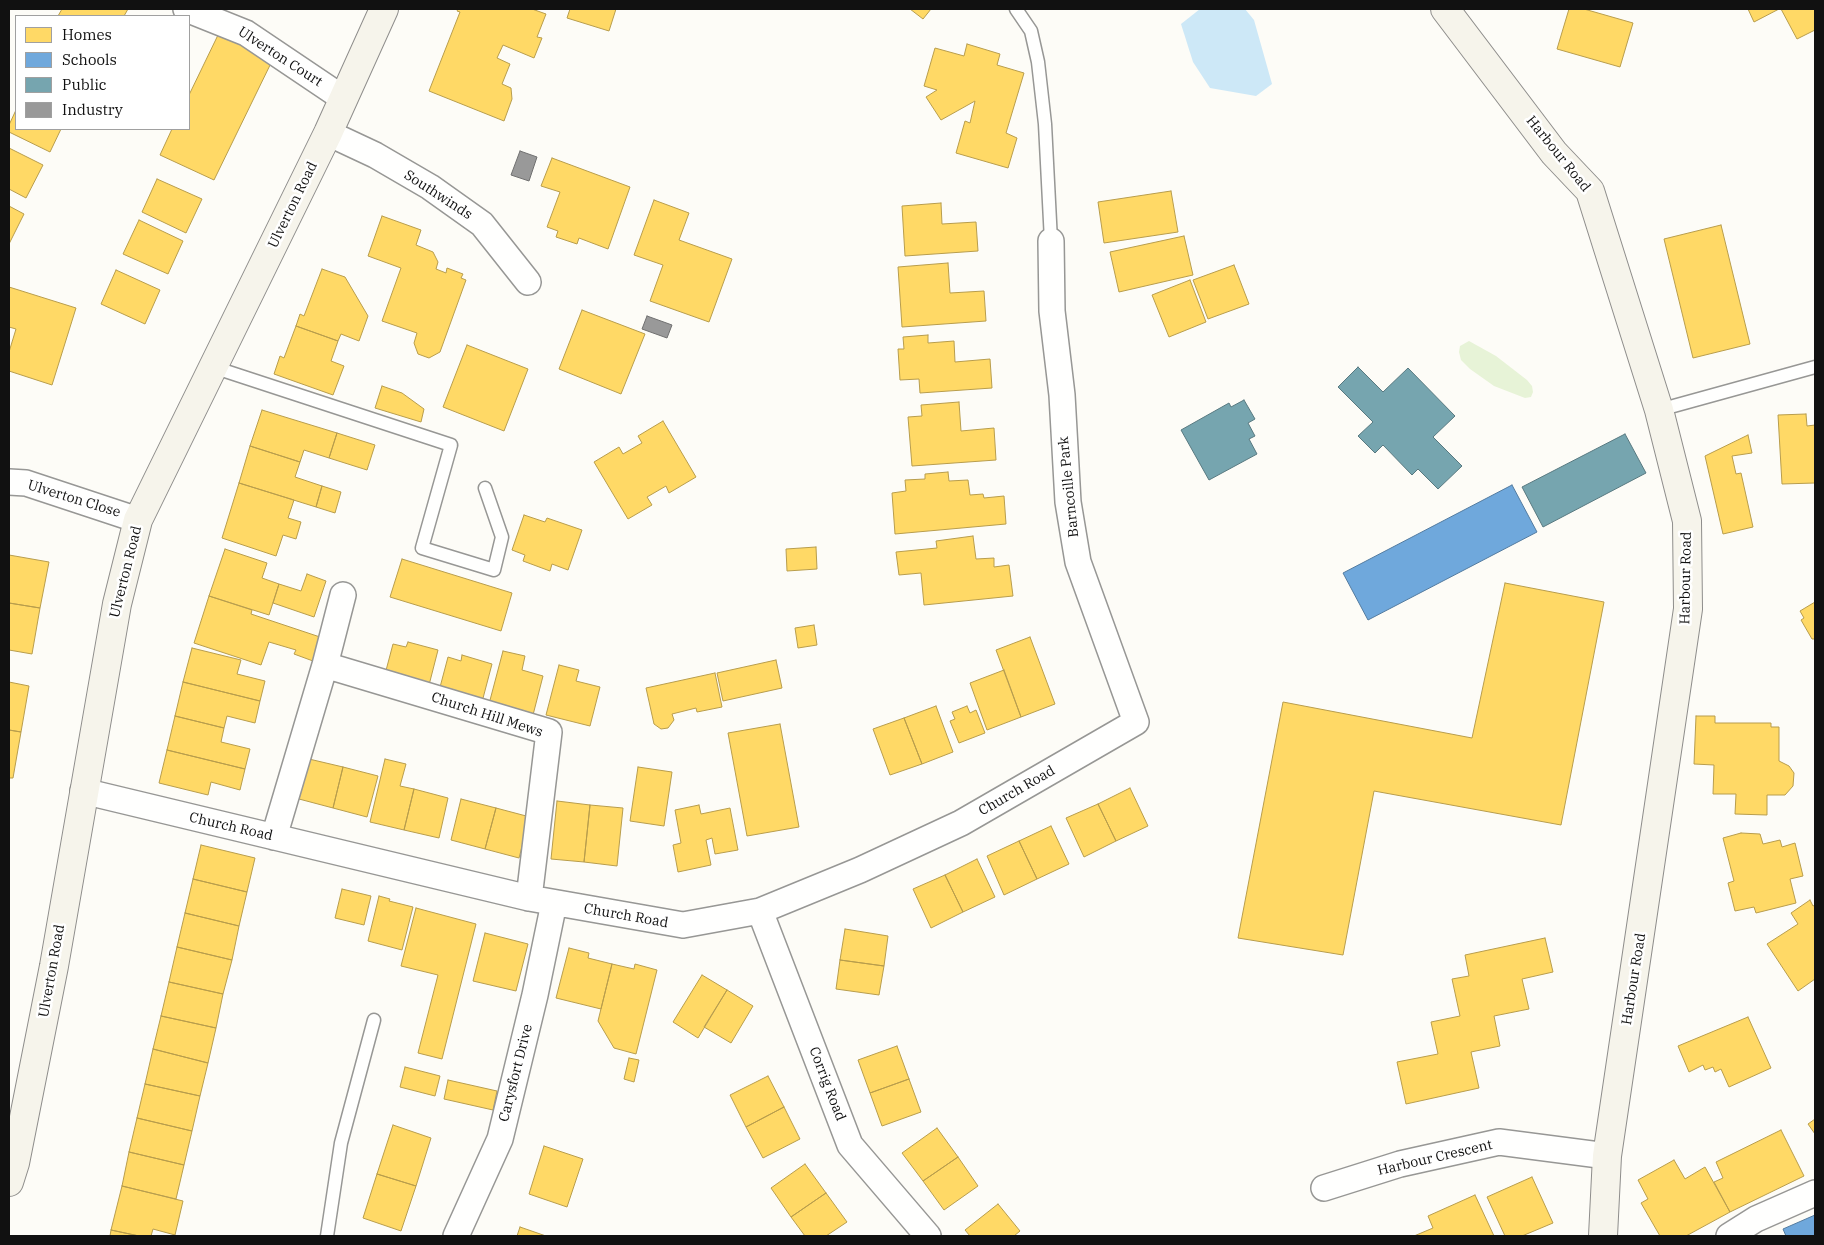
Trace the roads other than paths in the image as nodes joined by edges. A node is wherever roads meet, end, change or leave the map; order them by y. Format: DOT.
graph roads {
  1 [pos="181,9"];
  2 [pos="186,9"];
  3 [pos="384,9"];
  4 [pos="1016,9"];
  5 [pos="1446,9"];
  6 [pos="167,15"];
  7 [pos="344,99"];
  8 [pos="328,133"];
  9 [pos="1051,241"];
  10 [pos="528,282"];
  11 [pos="213,367"];
  12 [pos="1815,367"];
  13 [pos="1659,410"];
  14 [pos="9,482"];
  15 [pos="485,488"];
  16 [pos="138,520"];
  17 [pos="343,595"];
  18 [pos="325,665"];
  19 [pos="1136,722"];
  20 [pos="83,791"];
  21 [pos="274,837"];
  22 [pos="529,898"];
  23 [pos="554,903"];
  24 [pos="760,911"];
  25 [pos="374,1020"];
  26 [pos="1608,1156"];
  27 [pos="9,1182"];
  28 [pos="1324,1188"];
  29 [pos="1815,1193"];
  30 [pos="327,1236"];
  31 [pos="456,1236"];
  32 [pos="928,1236"];
  33 [pos="1603,1236"];
  34 [pos="1729,1236"];
  1 -- 6 [label="street"];
  2 -- 7 [label="street, Ulverton Court"];
  3 -- 7 [label="street, Ulverton Road"];
  4 -- 9 [label="lane"];
  5 -- 13 [label="street, Harbour Road"];
  7 -- 8 [label="street, Ulverton Road"];
  8 -- 10 [label="street, Southwinds"];
  8 -- 11 [label="street, Ulverton Road"];
  9 -- 19 [label="street, Barncoille Park"];
  11 -- 15 [label="lane"];
  11 -- 16 [label="street, Ulverton Road"];
  12 -- 13 [label="lane"];
  13 -- 26 [label="street, Harbour Road"];
  14 -- 16 [label="street, Ulverton Close"];
  16 -- 20 [label="street, Ulverton Road"];
  17 -- 18 [label="street"];
  18 -- 21 [label="street"];
  18 -- 22 [label="street, Church Hill Mews"];
  19 -- 24 [label="street, Church Road"];
  20 -- 21 [label="street, Church Road"];
  20 -- 27 [label="street, Ulverton Road"];
  21 -- 22 [label="street, Church Road"];
  22 -- 23 [label="street, Church Road"];
  23 -- 24 [label="street, Church Road"];
  23 -- 31 [label="street, Carysfort Drive"];
  24 -- 32 [label="street, Corrig Road"];
  25 -- 30 [label="lane"];
  26 -- 28 [label="street, Harbour Crescent"];
  26 -- 33 [label="street, Harbour Road"];
  29 -- 34 [label="street"];
}
